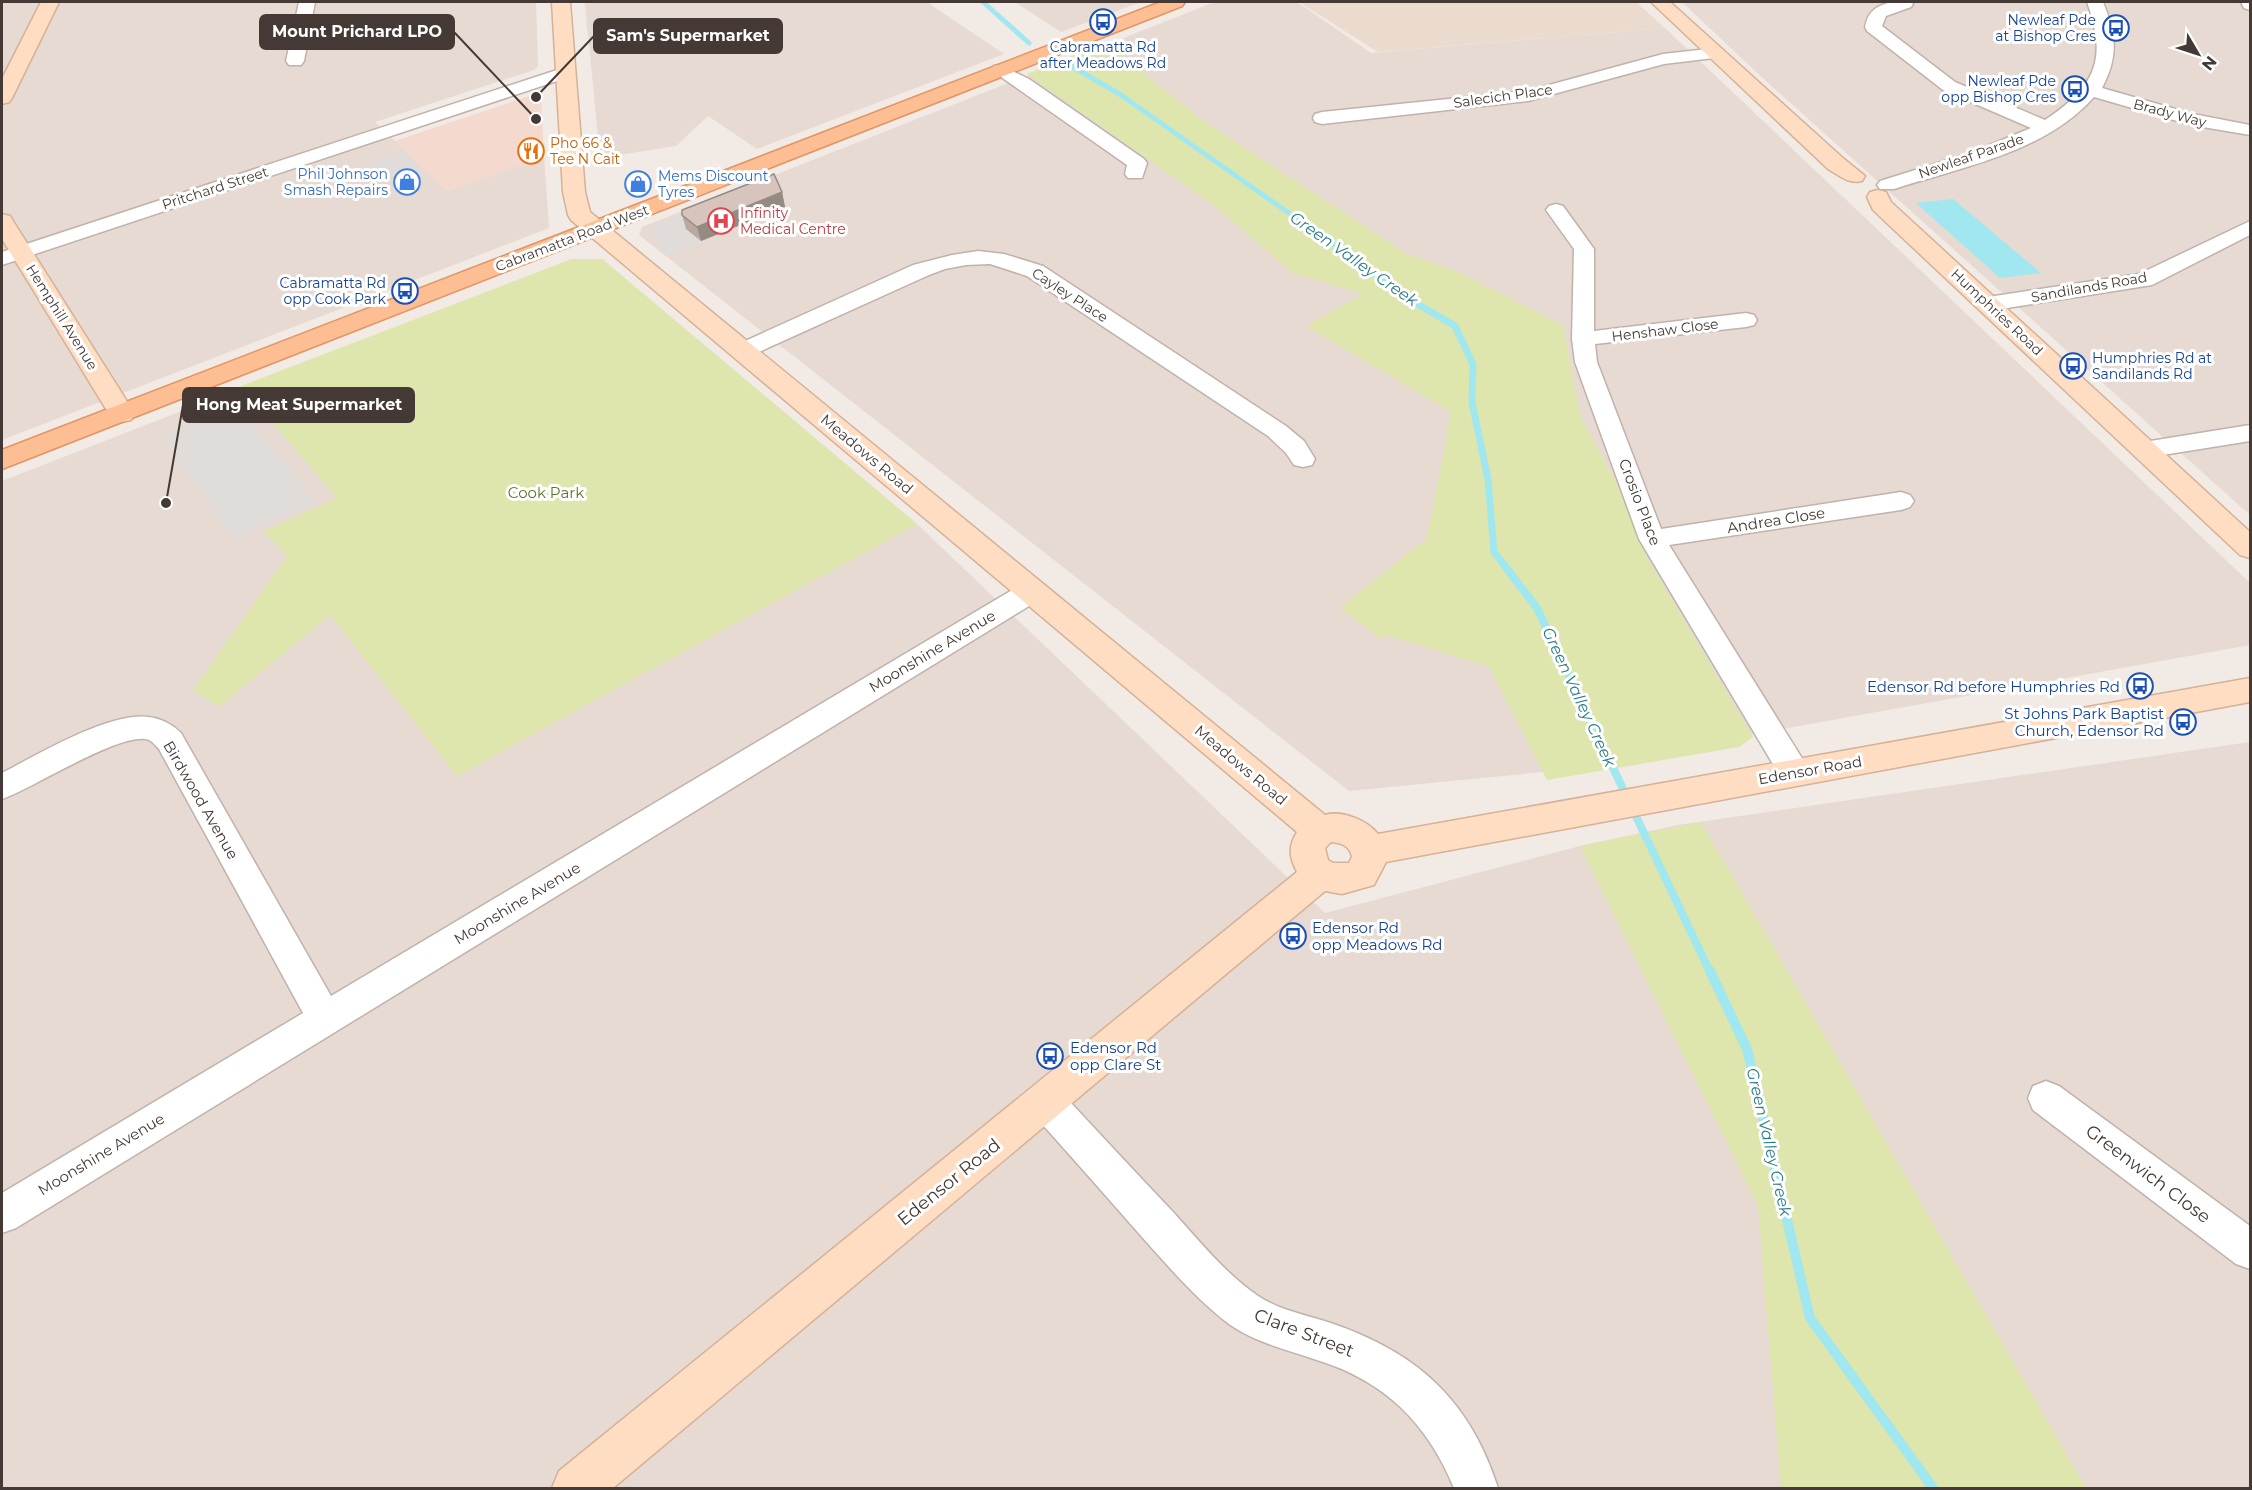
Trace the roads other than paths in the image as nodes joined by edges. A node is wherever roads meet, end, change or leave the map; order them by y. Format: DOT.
graph roads {
  1 [pos="50,2"];
  2 [pos="307,2"];
  3 [pos="561,2"];
  4 [pos="1176,2"];
  5 [pos="1660,2"];
  6 [pos="2095,2"];
  7 [pos="1905,4"];
  8 [pos="1716,53"];
  9 [pos="295,61"];
  10 [pos="1000,70"];
  11 [pos="566,72"];
  12 [pos="2091,91"];
  13 [pos="2,98"];
  14 [pos="1322,118"];
  15 [pos="2045,127"];
  16 [pos="2250,130"];
  17 [pos="1135,174"];
  18 [pos="1883,191"];
  19 [pos="1556,210"];
  20 [pos="2,221"];
  21 [pos="2250,227"];
  22 [pos="594,229"];
  23 [pos="11,255"];
  24 [pos="1988,304"];
  25 [pos="1746,320"];
  26 [pos="1583,339"];
  27 [pos="742,351"];
  28 [pos="122,414"];
  29 [pos="2250,433"];
  30 [pos="2144,450"];
  31 [pos="1303,459"];
  32 [pos="2,460"];
  33 [pos="1900,501"];
  34 [pos="1652,539"];
  35 [pos="2250,548"];
  36 [pos="1032,591"];
  37 [pos="2250,690"];
  38 [pos="1794,772"];
  39 [pos="2,787"];
  40 [pos="1320,831"];
  41 [pos="1369,850"];
  42 [pos="1320,874"];
  43 [pos="325,1019"];
  44 [pos="2046,1098"];
  45 [pos="1046,1102"];
  46 [pos="2,1214"];
  47 [pos="2250,1250"];
  48 [pos="576,1488"];
  49 [pos="1476,1488"];
  1 -- 13 [label="main road"];
  2 -- 9 [label="street"];
  3 -- 11 [label="main road, Meadows Road"];
  4 -- 10 [label="main road, Cabramatta Road West"];
  5 -- 8 [label="main road"];
  6 -- 12 [label="street, Newleaf Parade"];
  7 -- 15 [label="street"];
  8 -- 14 [label="street, Salecich Place"];
  8 -- 18 [label="main road"];
  10 -- 17 [label="street"];
  10 -- 22 [label="main road, Cabramatta Road West"];
  11 -- 22 [label="main road, Meadows Road"];
  11 -- 23 [label="street, Pritchard Street"];
  12 -- 15 [label="street, Newleaf Parade"];
  12 -- 16 [label="street, Brady Way"];
  15 -- 18 [label="street, Newleaf Parade"];
  18 -- 24 [label="main road, Humphries Road"];
  19 -- 26 [label="street, Crosio Place"];
  20 -- 23 [label="main road, Hemphill Avenue"];
  21 -- 24 [label="street, Sandilands Road"];
  22 -- 27 [label="main road, Meadows Road"];
  22 -- 28 [label="main road, Cabramatta Road West"];
  23 -- 28 [label="main road, Hemphill Avenue"];
  24 -- 30 [label="main road, Humphries Road"];
  25 -- 26 [label="street, Henshaw Close"];
  26 -- 34 [label="street, Crosio Place"];
  27 -- 31 [label="street, Cayley Place"];
  27 -- 36 [label="main road, Meadows Road"];
  28 -- 32 [label="main road, Cabramatta Road West"];
  29 -- 30 [label="street"];
  30 -- 35 [label="main road, Humphries Road"];
  33 -- 34 [label="street, Andrea Close"];
  34 -- 38 [label="street, Crosio Place"];
  36 -- 40 [label="main road, Meadows Road"];
  36 -- 43 [label="street, Moonshine Avenue"];
  37 -- 38 [label="main road, Edensor Road"];
  38 -- 41 [label="main road, Edensor Road"];
  39 -- 43 [label="street, Birdwood Avenue"];
  40 -- 41 [label="main road"];
  40 -- 42 [label="main road"];
  41 -- 42 [label="main road"];
  42 -- 45 [label="main road, Edensor Road"];
  43 -- 46 [label="street, Moonshine Avenue"];
  44 -- 47 [label="street, Greenwich Close"];
  45 -- 48 [label="main road, Edensor Road"];
  45 -- 49 [label="street, Clare Street"];
}
